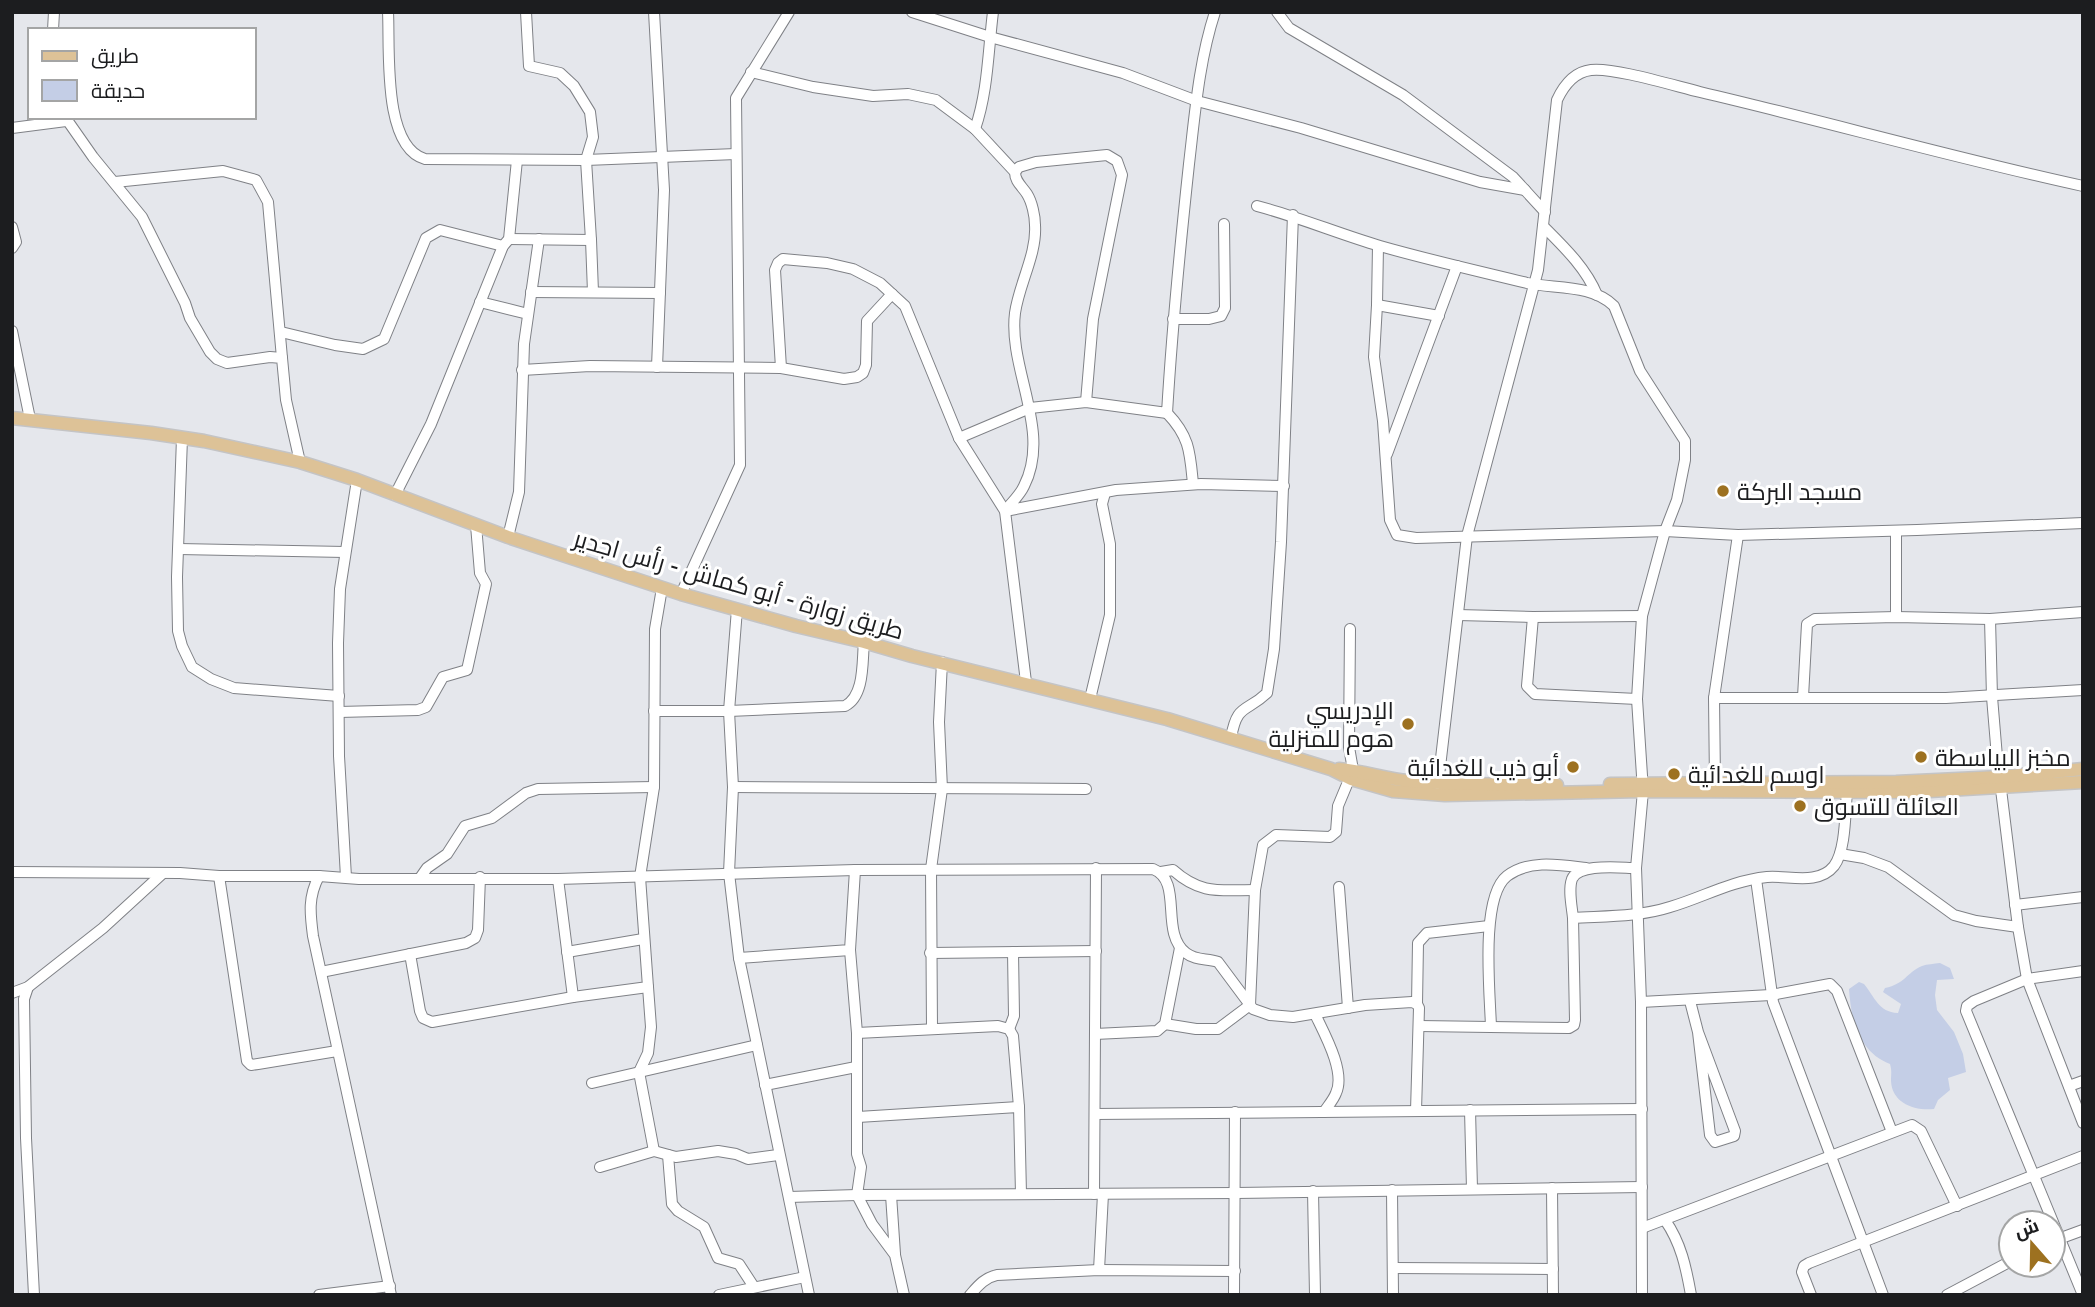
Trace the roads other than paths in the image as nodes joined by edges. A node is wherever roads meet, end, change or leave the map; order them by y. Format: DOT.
graph roads {
  1 [pos="388,12"];
  2 [pos="526,12"];
  3 [pos="654,12"];
  4 [pos="789,12"];
  5 [pos="912,12"];
  6 [pos="993,12"];
  7 [pos="1215,12"];
  8 [pos="1277,12"];
  9 [pos="990,37"];
  10 [pos="751,72"];
  11 [pos="1197,101"];
  12 [pos="65,119"];
  13 [pos="12,128"];
  14 [pos="975,129"];
  15 [pos="736,154"];
  16 [pos="663,157"];
  17 [pos="517,160"];
  18 [pos="586,160"];
  19 [pos="1015,172"];
  20 [pos="115,182"];
  21 [pos="2083,186"];
  22 [pos="1525,190"];
  23 [pos="1257,206"];
  24 [pos="1545,212"];
  25 [pos="1293,215"];
  26 [pos="1224,224"];
  27 [pos="1543,226"];
  28 [pos="12,227"];
  29 [pos="539,239"];
  30 [pos="591,240"];
  31 [pos="506,243"];
  32 [pos="1378,246"];
  33 [pos="12,248"];
  34 [pos="1457,266"];
  35 [pos="1534,284"];
  36 [pos="531,292"];
  37 [pos="593,292"];
  38 [pos="660,293"];
  39 [pos="892,294"];
  40 [pos="1597,295"];
  41 [pos="480,302"];
  42 [pos="1377,305"];
  43 [pos="528,314"];
  44 [pos="1439,316"];
  45 [pos="1173,319"];
  46 [pos="12,331"];
  47 [pos="281,332"];
  48 [pos="282,358"];
  49 [pos="657,367"];
  50 [pos="739,368"];
  51 [pos="781,368"];
  52 [pos="522,370"];
  53 [pos="1086,402"];
  54 [pos="1030,408"];
  55 [pos="1167,414"];
  56 [pos="12,418"];
  57 [pos="30,419"];
  58 [pos="182,438"];
  59 [pos="960,438"];
  60 [pos="1385,457"];
  61 [pos="300,462"];
  62 [pos="357,480"];
  63 [pos="1194,484"];
  64 [pos="1284,486"];
  65 [pos="1105,494"];
  66 [pos="396,495"];
  67 [pos="1005,511"];
  68 [pos="2083,523"];
  69 [pos="476,525"];
  70 [pos="1665,531"];
  71 [pos="1896,531"];
  72 [pos="1738,534"];
  73 [pos="1466,536"];
  74 [pos="508,537"];
  75 [pos="178,549"];
  76 [pos="345,552"];
  77 [pos="662,589"];
  78 [pos="681,594"];
  79 [pos="737,609"];
  80 [pos="2083,612"];
  81 [pos="1458,615"];
  82 [pos="1642,615"];
  83 [pos="1533,617"];
  84 [pos="1896,617"];
  85 [pos="1990,619"];
  86 [pos="1350,629"];
  87 [pos="864,642"];
  88 [pos="942,662"];
  89 [pos="1026,682"];
  90 [pos="2083,690"];
  91 [pos="339,696"];
  92 [pos="1803,697"];
  93 [pos="1992,697"];
  94 [pos="1714,698"];
  95 [pos="1090,699"];
  96 [pos="1637,699"];
  97 [pos="654,711"];
  98 [pos="729,711"];
  99 [pos="339,712"];
  100 [pos="1231,738"];
  101 [pos="2083,769"];
  102 [pos="1352,775"];
  103 [pos="2001,781"];
  104 [pos="1715,782"];
  105 [pos="2083,782"];
  106 [pos="1438,783"];
  107 [pos="1394,785"];
  108 [pos="654,787"];
  109 [pos="733,787"];
  110 [pos="1643,787"];
  111 [pos="942,789"];
  112 [pos="1086,789"];
  113 [pos="1847,792"];
  114 [pos="1840,853"];
  115 [pos="1096,868"];
  116 [pos="1586,868"];
  117 [pos="1636,868"];
  118 [pos="931,869"];
  119 [pos="855,870"];
  120 [pos="12,872"];
  121 [pos="1161,872"];
  122 [pos="163,873"];
  123 [pos="729,873"];
  124 [pos="219,876"];
  125 [pos="319,876"];
  126 [pos="346,877"];
  127 [pos="480,877"];
  128 [pos="640,877"];
  129 [pos="420,878"];
  130 [pos="558,878"];
  131 [pos="1756,879"];
  132 [pos="1339,887"];
  133 [pos="1255,890"];
  134 [pos="2083,897"];
  135 [pos="2015,905"];
  136 [pos="1637,915"];
  137 [pos="1573,918"];
  138 [pos="1489,926"];
  139 [pos="2018,927"];
  140 [pos="643,939"];
  141 [pos="1180,948"];
  142 [pos="850,950"];
  143 [pos="1096,951"];
  144 [pos="567,952"];
  145 [pos="1013,952"];
  146 [pos="930,953"];
  147 [pos="410,954"];
  148 [pos="739,958"];
  149 [pos="2083,971"];
  150 [pos="321,972"];
  151 [pos="2027,979"];
  152 [pos="28,986"];
  153 [pos="648,987"];
  154 [pos="12,993"];
  155 [pos="1771,995"];
  156 [pos="573,997"];
  157 [pos="1690,1001"];
  158 [pos="1641,1002"];
  159 [pos="1417,1004"];
  160 [pos="1250,1005"];
  161 [pos="1348,1008"];
  162 [pos="1315,1014"];
  163 [pos="1165,1024"];
  164 [pos="1419,1027"];
  165 [pos="1491,1027"];
  166 [pos="932,1029"];
  167 [pos="1009,1029"];
  168 [pos="1698,1032"];
  169 [pos="857,1033"];
  170 [pos="1095,1034"];
  171 [pos="757,1045"];
  172 [pos="337,1051"];
  173 [pos="856,1067"];
  174 [pos="639,1072"];
  175 [pos="2083,1081"];
  176 [pos="592,1083"];
  177 [pos="765,1085"];
  178 [pos="2068,1086"];
  179 [pos="1019,1107"];
  180 [pos="1642,1108"];
  181 [pos="1470,1110"];
  182 [pos="1416,1111"];
  183 [pos="1235,1112"];
  184 [pos="1324,1112"];
  185 [pos="1095,1114"];
  186 [pos="858,1117"];
  187 [pos="2083,1123"];
  188 [pos="1892,1132"];
  189 [pos="654,1151"];
  190 [pos="668,1155"];
  191 [pos="778,1155"];
  192 [pos="1829,1155"];
  193 [pos="2083,1156"];
  194 [pos="600,1167"];
  195 [pos="2034,1176"];
  196 [pos="1642,1186"];
  197 [pos="1552,1188"];
  198 [pos="1472,1189"];
  199 [pos="1392,1190"];
  200 [pos="1313,1191"];
  201 [pos="1236,1193"];
  202 [pos="1021,1194"];
  203 [pos="1098,1194"];
  204 [pos="857,1195"];
  205 [pos="891,1195"];
  206 [pos="789,1198"];
  207 [pos="1957,1206"];
  208 [pos="2045,1209"];
  209 [pos="1665,1220"];
  210 [pos="1642,1228"];
  211 [pos="1862,1241"];
  212 [pos="895,1255"];
  213 [pos="2067,1262"];
  214 [pos="1392,1268"];
  215 [pos="1997,1268"];
  216 [pos="1553,1269"];
  217 [pos="1100,1270"];
  218 [pos="1235,1271"];
  219 [pos="806,1277"];
  220 [pos="754,1287"];
  221 [pos="390,1290"];
  222 [pos="34,1295"];
  223 [pos="319,1295"];
  224 [pos="719,1295"];
  225 [pos="809,1295"];
  226 [pos="904,1295"];
  227 [pos="970,1295"];
  228 [pos="1234,1295"];
  229 [pos="1315,1295"];
  230 [pos="1393,1295"];
  231 [pos="1553,1295"];
  232 [pos="1642,1295"];
  233 [pos="1691,1295"];
  234 [pos="1811,1295"];
  235 [pos="1883,1295"];
  236 [pos="1947,1295"];
  237 [pos="2083,1295"];
  1 -- 17 [label="street"];
  2 -- 18 [label="street"];
  3 -- 16 [label="street"];
  4 -- 10 [label="street"];
  5 -- 9 [label="street"];
  6 -- 9 [label="street"];
  7 -- 11 [label="street"];
  8 -- 22 [label="street"];
  9 -- 11 [label="street"];
  9 -- 14 [label="street"];
  10 -- 14 [label="street"];
  10 -- 15 [label="street"];
  11 -- 22 [label="street"];
  11 -- 45 [label="street"];
  12 -- 13 [label="street"];
  12 -- 20 [label="street"];
  14 -- 19 [label="street"];
  15 -- 16 [label="street"];
  15 -- 50 [label="street"];
  16 -- 18 [label="street"];
  16 -- 38 [label="street"];
  17 -- 18 [label="street"];
  17 -- 31 [label="street"];
  18 -- 30 [label="street"];
  19 -- 53 [label="street"];
  19 -- 54 [label="street"];
  20 -- 47 [label="street"];
  20 -- 48 [label="street"];
  21 -- 24 [label="street"];
  22 -- 24 [label="street"];
  23 -- 25 [label="street"];
  24 -- 27 [label="street"];
  25 -- 32 [label="street"];
  25 -- 64 [label="street"];
  26 -- 45 [label="street"];
  27 -- 35 [label="street"];
  27 -- 40 [label="street"];
  28 -- 33 [label="street"];
  29 -- 30 [label="street"];
  29 -- 31 [label="street"];
  29 -- 36 [label="street"];
  30 -- 37 [label="street"];
  31 -- 41 [label="street"];
  31 -- 47 [label="street"];
  32 -- 34 [label="street"];
  32 -- 42 [label="street"];
  34 -- 35 [label="street"];
  34 -- 44 [label="street"];
  35 -- 40 [label="street"];
  35 -- 73 [label="street"];
  36 -- 37 [label="street"];
  36 -- 43 [label="street"];
  37 -- 38 [label="street"];
  38 -- 49 [label="street"];
  39 -- 51 [label="street"];
  39 -- 51 [label="street"];
  39 -- 59 [label="street"];
  40 -- 70 [label="street"];
  41 -- 43 [label="street"];
  41 -- 66 [label="street"];
  42 -- 44 [label="street"];
  42 -- 60 [label="street"];
  43 -- 52 [label="street"];
  44 -- 60 [label="street"];
  45 -- 55 [label="street"];
  46 -- 57 [label="street"];
  47 -- 48 [label="street"];
  48 -- 61 [label="street"];
  49 -- 50 [label="street"];
  49 -- 52 [label="street"];
  50 -- 51 [label="street"];
  50 -- 78 [label="street"];
  52 -- 74 [label="street"];
  53 -- 54 [label="street"];
  53 -- 55 [label="street"];
  54 -- 59 [label="street"];
  54 -- 67 [label="street"];
  55 -- 63 [label="street"];
  56 -- 57 [label="main road, طريق زوارة - أبو كماش - رأس اجدير"];
  57 -- 58 [label="main road, طريق زوارة - أبو كماش - رأس اجدير"];
  58 -- 61 [label="main road, طريق زوارة - أبو كماش - رأس اجدير"];
  58 -- 75 [label="street"];
  59 -- 67 [label="street"];
  60 -- 73 [label="street"];
  61 -- 62 [label="main road, طريق زوارة - أبو كماش - رأس اجدير"];
  62 -- 66 [label="main road, طريق زوارة - أبو كماش - رأس اجدير"];
  62 -- 76 [label="street"];
  63 -- 64 [label="street"];
  63 -- 65 [label="street"];
  64 -- 100 [label="street"];
  65 -- 67 [label="street"];
  65 -- 95 [label="street"];
  66 -- 69 [label="main road, طريق زوارة - أبو كماش - رأس اجدير"];
  67 -- 89 [label="street"];
  68 -- 71 [label="street"];
  69 -- 74 [label="main road, طريق زوارة - أبو كماش - رأس اجدير"];
  69 -- 99 [label="street"];
  70 -- 72 [label="street"];
  70 -- 73 [label="street"];
  70 -- 82 [label="street"];
  71 -- 72 [label="street"];
  71 -- 84 [label="street"];
  72 -- 94 [label="street"];
  73 -- 81 [label="street"];
  74 -- 77 [label="main road, طريق زوارة - أبو كماش - رأس اجدير"];
  75 -- 76 [label="street"];
  75 -- 91 [label="street"];
  76 -- 91 [label="street"];
  77 -- 78 [label="main road, طريق زوارة - أبو كماش - رأس اجدير"];
  77 -- 97 [label="street"];
  78 -- 79 [label="main road, طريق زوارة - أبو كماش - رأس اجدير"];
  79 -- 87 [label="main road, طريق زوارة - أبو كماش - رأس اجدير"];
  79 -- 98 [label="street"];
  80 -- 85 [label="street"];
  81 -- 83 [label="street"];
  81 -- 106 [label="street"];
  82 -- 83 [label="street"];
  82 -- 96 [label="street"];
  83 -- 96 [label="street"];
  84 -- 85 [label="street"];
  84 -- 92 [label="street"];
  85 -- 93 [label="street"];
  86 -- 102 [label="street"];
  87 -- 88 [label="main road, طريق زوارة - أبو كماش - رأس اجدير"];
  87 -- 98 [label="street"];
  88 -- 89 [label="main road, طريق زوارة - أبو كماش - رأس اجدير"];
  88 -- 111 [label="street"];
  89 -- 95 [label="main road, طريق زوارة - أبو كماش - رأس اجدير"];
  90 -- 93 [label="street"];
  91 -- 99 [label="street"];
  92 -- 93 [label="street"];
  92 -- 94 [label="street"];
  93 -- 103 [label="street"];
  94 -- 104 [label="street"];
  95 -- 100 [label="main road, طريق زوارة - أبو كماش - رأس اجدير"];
  96 -- 110 [label="street"];
  97 -- 98 [label="street"];
  97 -- 108 [label="street"];
  98 -- 109 [label="street"];
  99 -- 126 [label="street"];
  100 -- 102 [label="main road, طريق زوارة - أبو كماش - رأس اجدير"];
  101 -- 103 [label="main road"];
  102 -- 107 [label="main road, طريق زوارة - أبو كماش - رأس اجدير"];
  102 -- 133 [label="street"];
  103 -- 104 [label="main road"];
  103 -- 105 [label="main road"];
  103 -- 113 [label="main road"];
  103 -- 135 [label="street"];
  104 -- 110 [label="main road"];
  106 -- 107 [label="main road"];
  106 -- 110 [label="main road"];
  107 -- 110 [label="main road"];
  108 -- 128 [label="street"];
  108 -- 129 [label="street"];
  109 -- 111 [label="street"];
  109 -- 123 [label="street"];
  110 -- 113 [label="main road"];
  110 -- 117 [label="street"];
  111 -- 112 [label="street"];
  111 -- 118 [label="street"];
  113 -- 114 [label="street"];
  114 -- 131 [label="street"];
  114 -- 139 [label="street"];
  115 -- 118 [label="street"];
  115 -- 121 [label="street"];
  115 -- 143 [label="street"];
  116 -- 117 [label="street"];
  116 -- 137 [label="street"];
  116 -- 138 [label="street"];
  117 -- 136 [label="street"];
  118 -- 119 [label="street"];
  118 -- 146 [label="street"];
  119 -- 123 [label="street"];
  119 -- 142 [label="street"];
  120 -- 122 [label="street"];
  121 -- 133 [label="street"];
  121 -- 141 [label="street"];
  122 -- 124 [label="street"];
  122 -- 152 [label="street"];
  123 -- 128 [label="street"];
  123 -- 148 [label="street"];
  124 -- 125 [label="street"];
  124 -- 172 [label="street"];
  125 -- 126 [label="street"];
  125 -- 150 [label="street"];
  126 -- 129 [label="street"];
  127 -- 129 [label="street"];
  127 -- 130 [label="street"];
  127 -- 147 [label="street"];
  128 -- 130 [label="street"];
  128 -- 140 [label="street"];
  130 -- 144 [label="street"];
  131 -- 136 [label="street"];
  131 -- 155 [label="street"];
  132 -- 161 [label="street"];
  133 -- 160 [label="street"];
  134 -- 135 [label="street"];
  135 -- 139 [label="street"];
  136 -- 137 [label="street"];
  136 -- 158 [label="street"];
  137 -- 165 [label="street"];
  138 -- 159 [label="street"];
  138 -- 165 [label="street"];
  139 -- 151 [label="street"];
  140 -- 144 [label="street"];
  140 -- 153 [label="street"];
  141 -- 160 [label="street"];
  141 -- 163 [label="street"];
  142 -- 148 [label="street"];
  142 -- 169 [label="street"];
  143 -- 145 [label="street"];
  143 -- 170 [label="street"];
  144 -- 156 [label="street"];
  145 -- 146 [label="street"];
  145 -- 167 [label="street"];
  146 -- 166 [label="street"];
  147 -- 150 [label="street"];
  147 -- 156 [label="street"];
  148 -- 171 [label="street"];
  149 -- 151 [label="street"];
  150 -- 172 [label="street"];
  151 -- 178 [label="street"];
  151 -- 195 [label="street"];
  152 -- 154 [label="street"];
  152 -- 222 [label="street"];
  153 -- 156 [label="street"];
  153 -- 174 [label="street"];
  155 -- 157 [label="street"];
  155 -- 188 [label="street"];
  155 -- 192 [label="street"];
  157 -- 158 [label="street"];
  157 -- 168 [label="street"];
  158 -- 180 [label="street"];
  159 -- 161 [label="street"];
  159 -- 164 [label="street"];
  160 -- 162 [label="street"];
  160 -- 163 [label="street"];
  161 -- 162 [label="street"];
  162 -- 184 [label="street"];
  163 -- 170 [label="street"];
  164 -- 165 [label="street"];
  164 -- 182 [label="street"];
  166 -- 167 [label="street"];
  166 -- 169 [label="street"];
  167 -- 179 [label="street"];
  168 -- 168 [label="street"];
  169 -- 173 [label="street"];
  170 -- 185 [label="street"];
  171 -- 174 [label="street"];
  171 -- 177 [label="street"];
  172 -- 221 [label="street"];
  173 -- 177 [label="street"];
  173 -- 186 [label="street"];
  174 -- 176 [label="street"];
  174 -- 189 [label="street"];
  175 -- 178 [label="street"];
  177 -- 191 [label="street"];
  178 -- 187 [label="street"];
  179 -- 186 [label="street"];
  179 -- 202 [label="street"];
  180 -- 181 [label="street"];
  180 -- 196 [label="street"];
  181 -- 182 [label="street"];
  181 -- 198 [label="street"];
  182 -- 184 [label="street"];
  183 -- 184 [label="street"];
  183 -- 185 [label="street"];
  183 -- 201 [label="street"];
  185 -- 203 [label="street"];
  186 -- 204 [label="street"];
  188 -- 192 [label="street"];
  188 -- 207 [label="street"];
  189 -- 190 [label="street"];
  189 -- 194 [label="street"];
  190 -- 191 [label="street"];
  190 -- 220 [label="street"];
  191 -- 206 [label="street"];
  192 -- 209 [label="street"];
  192 -- 211 [label="street"];
  193 -- 195 [label="street"];
  195 -- 207 [label="street"];
  195 -- 208 [label="street"];
  196 -- 197 [label="street"];
  196 -- 210 [label="street"];
  197 -- 198 [label="street"];
  197 -- 216 [label="street"];
  198 -- 199 [label="street"];
  199 -- 200 [label="street"];
  199 -- 214 [label="street"];
  200 -- 201 [label="street"];
  200 -- 229 [label="street"];
  201 -- 203 [label="street"];
  201 -- 218 [label="street"];
  202 -- 203 [label="street"];
  202 -- 205 [label="street"];
  203 -- 217 [label="street"];
  204 -- 205 [label="street"];
  204 -- 206 [label="street"];
  204 -- 212 [label="street"];
  205 -- 212 [label="street"];
  206 -- 219 [label="street"];
  207 -- 211 [label="street"];
  209 -- 210 [label="street"];
  209 -- 233 [label="street"];
  210 -- 232 [label="street"];
  211 -- 234 [label="street"];
  211 -- 235 [label="street"];
  212 -- 226 [label="street"];
  213 -- 237 [label="street"];
  214 -- 216 [label="street"];
  214 -- 230 [label="street"];
  215 -- 236 [label="street"];
  216 -- 231 [label="street"];
  217 -- 218 [label="street"];
  217 -- 227 [label="street"];
  218 -- 228 [label="street"];
  219 -- 220 [label="street"];
  219 -- 225 [label="street"];
  220 -- 224 [label="street"];
  221 -- 223 [label="street"];
}
